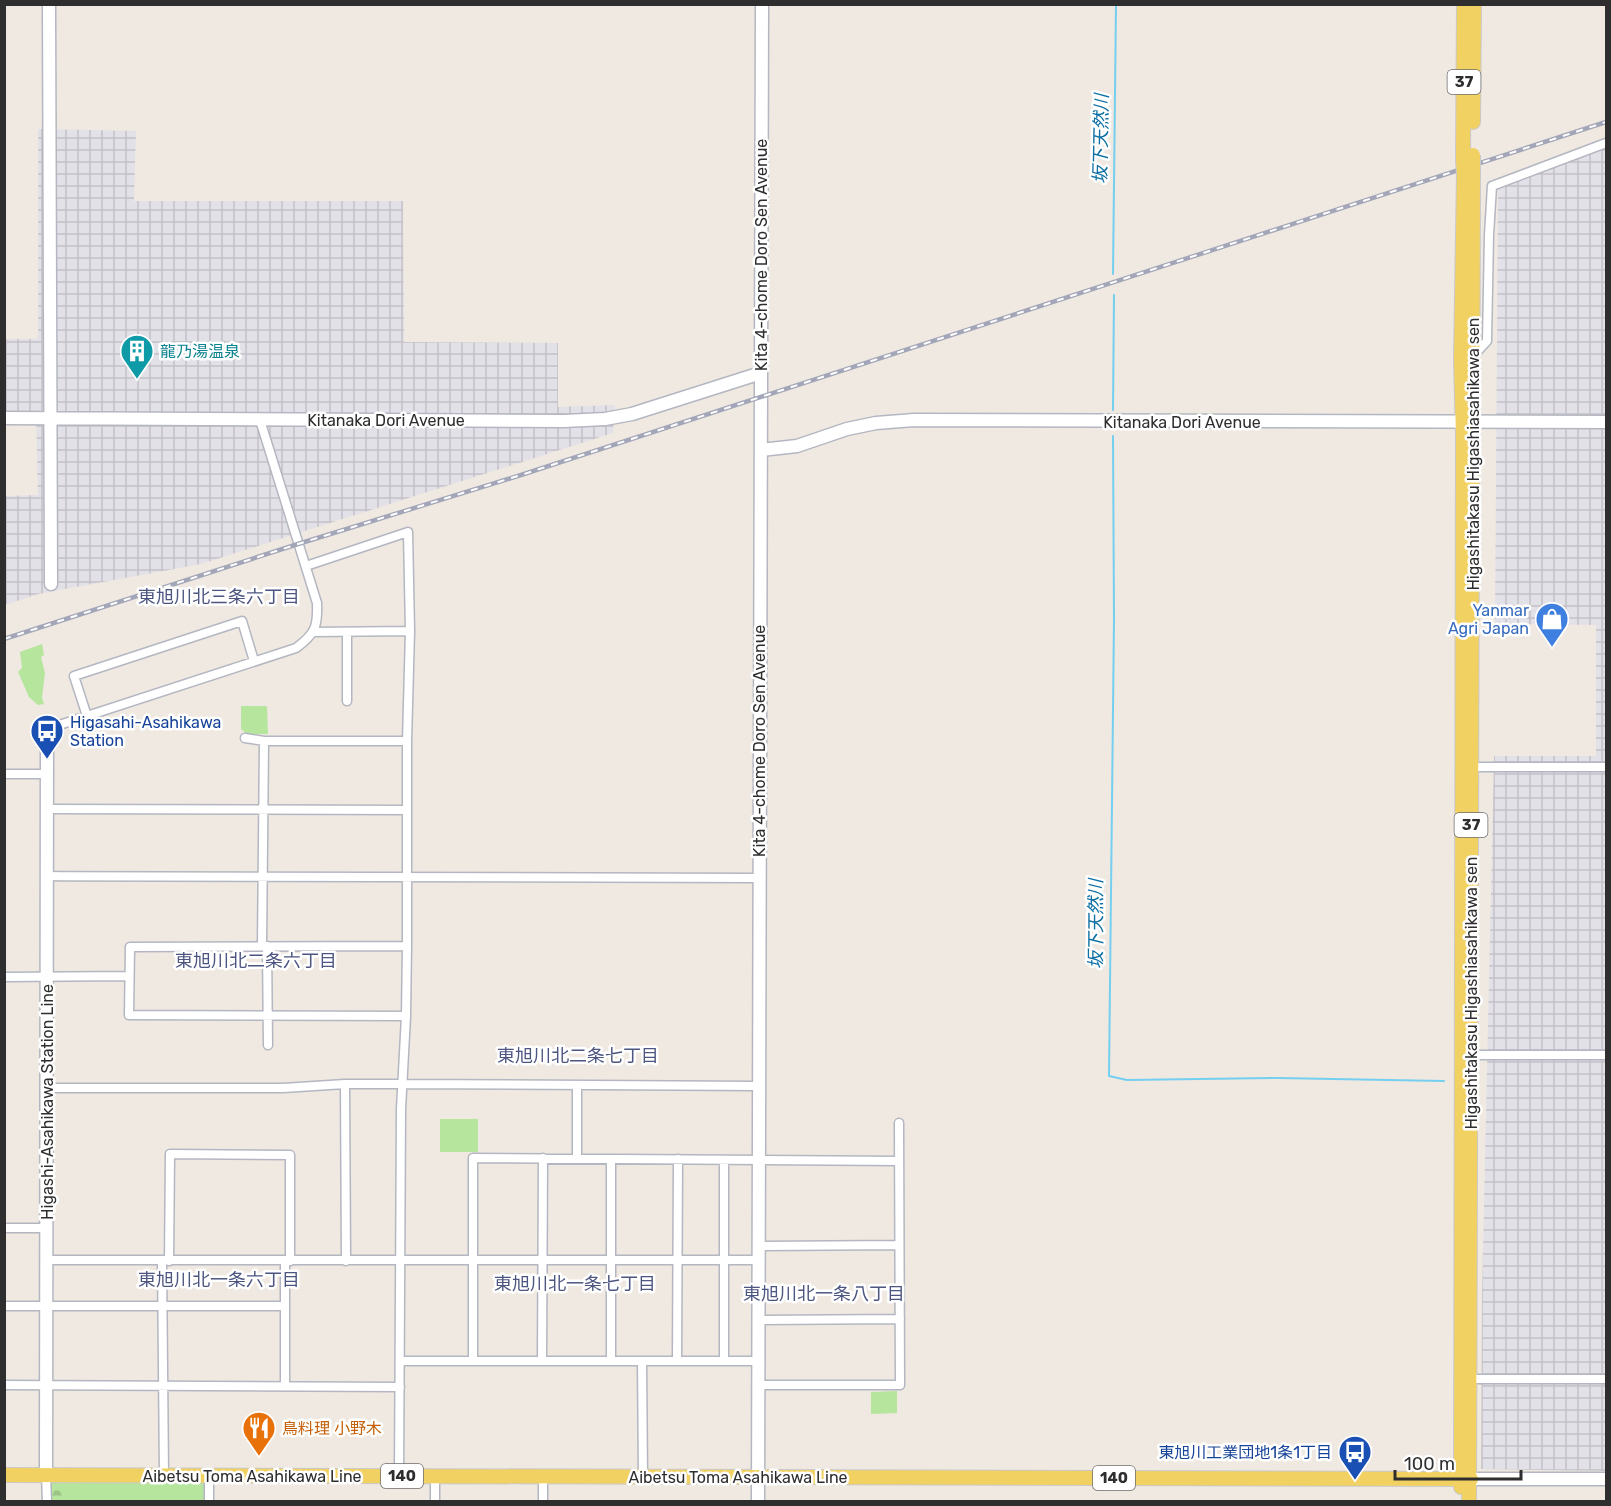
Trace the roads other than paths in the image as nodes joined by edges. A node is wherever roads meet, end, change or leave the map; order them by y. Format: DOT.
graph roads {
  1 [pos="49,4"];
  2 [pos="762,4"];
  3 [pos="1464,4"];
  4 [pos="1474,4"];
  5 [pos="1606,142"];
  6 [pos="1468,157"];
  7 [pos="1468,173"];
  8 [pos="1473,356"];
  9 [pos="761,373"];
  10 [pos="4,418"];
  11 [pos="50,418"];
  12 [pos="260,420"];
  13 [pos="1467,422"];
  14 [pos="1606,422"];
  15 [pos="760,450"];
  16 [pos="306,566"];
  17 [pos="51,584"];
  18 [pos="314,632"];
  19 [pos="347,632"];
  20 [pos="410,632"];
  21 [pos="254,662"];
  22 [pos="347,700"];
  23 [pos="87,716"];
  24 [pos="48,729"];
  25 [pos="245,738"];
  26 [pos="264,741"];
  27 [pos="407,741"];
  28 [pos="1466,767"];
  29 [pos="1606,767"];
  30 [pos="4,774"];
  31 [pos="47,774"];
  32 [pos="47,809"];
  33 [pos="264,809"];
  34 [pos="407,810"];
  35 [pos="47,876"];
  36 [pos="407,876"];
  37 [pos="263,878"];
  38 [pos="759,878"];
  39 [pos="264,946"];
  40 [pos="407,946"];
  41 [pos="47,975"];
  42 [pos="4,976"];
  43 [pos="129,976"];
  44 [pos="267,1015"];
  45 [pos="406,1016"];
  46 [pos="268,1045"];
  47 [pos="1466,1054"];
  48 [pos="1606,1055"];
  49 [pos="345,1084"];
  50 [pos="404,1084"];
  51 [pos="578,1085"];
  52 [pos="758,1086"];
  53 [pos="47,1088"];
  54 [pos="898,1123"];
  55 [pos="543,1158"];
  56 [pos="577,1158"];
  57 [pos="610,1159"];
  58 [pos="678,1159"];
  59 [pos="724,1160"];
  60 [pos="758,1160"];
  61 [pos="899,1161"];
  62 [pos="4,1228"];
  63 [pos="47,1228"];
  64 [pos="899,1245"];
  65 [pos="758,1246"];
  66 [pos="46,1260"];
  67 [pos="400,1260"];
  68 [pos="473,1260"];
  69 [pos="542,1260"];
  70 [pos="758,1260"];
  71 [pos="166,1261"];
  72 [pos="287,1261"];
  73 [pos="346,1261"];
  74 [pos="611,1261"];
  75 [pos="677,1261"];
  76 [pos="723,1261"];
  77 [pos="4,1306"];
  78 [pos="46,1306"];
  79 [pos="163,1306"];
  80 [pos="285,1306"];
  81 [pos="900,1319"];
  82 [pos="757,1320"];
  83 [pos="400,1361"];
  84 [pos="473,1361"];
  85 [pos="542,1361"];
  86 [pos="611,1361"];
  87 [pos="642,1361"];
  88 [pos="677,1361"];
  89 [pos="724,1361"];
  90 [pos="757,1361"];
  91 [pos="1466,1379"];
  92 [pos="1606,1379"];
  93 [pos="4,1385"];
  94 [pos="46,1385"];
  95 [pos="757,1385"];
  96 [pos="164,1386"];
  97 [pos="285,1386"];
  98 [pos="400,1387"];
  99 [pos="4,1475"];
  100 [pos="46,1475"];
  101 [pos="164,1475"];
  102 [pos="208,1476"];
  103 [pos="399,1476"];
  104 [pos="435,1476"];
  105 [pos="543,1477"];
  106 [pos="643,1477"];
  107 [pos="758,1478"];
  108 [pos="1466,1478"];
  109 [pos="1606,1479"];
  110 [pos="47,1502"];
  111 [pos="208,1502"];
  112 [pos="435,1502"];
  113 [pos="543,1502"];
  114 [pos="758,1502"];
  115 [pos="1462,1502"];
  116 [pos="1469,1502"];
  1 -- 11 [label="street"];
  2 -- 9 [label="street, Kita 4-chome Doro Sen Avenue"];
  3 -- 6 [label="main road, Higashitakasu Higashiasahikawa sen / 37"];
  4 -- 6 [label="main road, Higashitakasu Higashiasahikawa sen / 37"];
  5 -- 8 [label="street"];
  6 -- 7 [label="main road, Higashitakasu Higashiasahikawa sen / 37, bridge"];
  7 -- 8 [label="main road, Higashitakasu Higashiasahikawa sen / 37"];
  7 -- 13 [label="main road, Higashitakasu Higashiasahikawa sen / 37"];
  8 -- 13 [label="main road, Higashitakasu Higashiasahikawa sen / 37"];
  9 -- 12 [label="street, Kitanaka Dori Avenue"];
  9 -- 15 [label="street, Kita 4-chome Doro Sen Avenue"];
  10 -- 11 [label="street, Kitanaka Dori Avenue"];
  11 -- 12 [label="street, Kitanaka Dori Avenue"];
  11 -- 17 [label="street"];
  12 -- 16 [label="street"];
  13 -- 14 [label="street, Kitanaka Dori Avenue"];
  13 -- 15 [label="street, Kitanaka Dori Avenue"];
  13 -- 28 [label="main road, Higashitakasu Higashiasahikawa sen / 37"];
  15 -- 38 [label="street, Kita 4-chome Doro Sen Avenue"];
  16 -- 18 [label="street"];
  16 -- 20 [label="street"];
  18 -- 19 [label="street"];
  18 -- 21 [label="street"];
  19 -- 20 [label="street"];
  19 -- 22 [label="street"];
  20 -- 27 [label="street"];
  21 -- 23 [label="street"];
  21 -- 23 [label="street"];
  23 -- 24 [label="street"];
  24 -- 31 [label="street, Higashi-Asahikawa Station Line"];
  25 -- 26 [label="street"];
  26 -- 27 [label="street"];
  26 -- 33 [label="street"];
  27 -- 34 [label="street"];
  28 -- 29 [label="street"];
  28 -- 47 [label="main road, Higashitakasu Higashiasahikawa sen / 37"];
  30 -- 31 [label="street"];
  31 -- 32 [label="street, Higashi-Asahikawa Station Line"];
  32 -- 33 [label="street"];
  32 -- 35 [label="street, Higashi-Asahikawa Station Line"];
  33 -- 34 [label="street"];
  33 -- 37 [label="street"];
  34 -- 36 [label="street"];
  35 -- 37 [label="street"];
  35 -- 41 [label="street, Higashi-Asahikawa Station Line"];
  36 -- 37 [label="street"];
  36 -- 38 [label="street"];
  36 -- 40 [label="street"];
  37 -- 39 [label="street"];
  38 -- 52 [label="street, Kita 4-chome Doro Sen Avenue"];
  39 -- 40 [label="street"];
  39 -- 43 [label="street"];
  39 -- 44 [label="street"];
  40 -- 45 [label="street"];
  41 -- 42 [label="street"];
  41 -- 43 [label="street"];
  41 -- 53 [label="street, Higashi-Asahikawa Station Line"];
  43 -- 44 [label="street"];
  44 -- 45 [label="street"];
  44 -- 46 [label="street"];
  45 -- 50 [label="street"];
  47 -- 48 [label="street"];
  47 -- 91 [label="main road, Higashitakasu Higashiasahikawa sen / 37"];
  49 -- 50 [label="street"];
  49 -- 53 [label="street"];
  49 -- 73 [label="street"];
  50 -- 51 [label="street"];
  50 -- 67 [label="street"];
  51 -- 52 [label="street"];
  51 -- 56 [label="street"];
  52 -- 60 [label="street, Kita 4-chome Doro Sen Avenue"];
  53 -- 63 [label="street, Higashi-Asahikawa Station Line"];
  54 -- 61 [label="street"];
  55 -- 56 [label="street"];
  55 -- 68 [label="street"];
  55 -- 69 [label="street"];
  56 -- 57 [label="street"];
  57 -- 58 [label="street"];
  57 -- 74 [label="street"];
  58 -- 59 [label="street"];
  58 -- 75 [label="street"];
  59 -- 60 [label="street"];
  59 -- 76 [label="street"];
  60 -- 61 [label="street"];
  60 -- 65 [label="street, Kita 4-chome Doro Sen Avenue"];
  61 -- 64 [label="street"];
  62 -- 63 [label="street"];
  63 -- 66 [label="street, Higashi-Asahikawa Station Line"];
  64 -- 65 [label="street"];
  64 -- 81 [label="street"];
  65 -- 70 [label="street, Kita 4-chome Doro Sen Avenue"];
  66 -- 71 [label="street"];
  66 -- 78 [label="street, Higashi-Asahikawa Station Line"];
  67 -- 68 [label="street"];
  67 -- 73 [label="street"];
  67 -- 83 [label="street"];
  68 -- 69 [label="street"];
  68 -- 84 [label="street"];
  69 -- 74 [label="street"];
  69 -- 85 [label="street"];
  70 -- 76 [label="street"];
  70 -- 82 [label="street, Kita 4-chome Doro Sen Avenue"];
  71 -- 72 [label="street"];
  71 -- 72 [label="street"];
  71 -- 79 [label="street"];
  72 -- 73 [label="street"];
  72 -- 80 [label="street"];
  74 -- 75 [label="street"];
  74 -- 86 [label="street"];
  75 -- 76 [label="street"];
  75 -- 88 [label="street"];
  76 -- 89 [label="street"];
  77 -- 78 [label="street"];
  78 -- 79 [label="street"];
  78 -- 94 [label="street, Higashi-Asahikawa Station Line"];
  79 -- 80 [label="street"];
  79 -- 96 [label="street"];
  80 -- 97 [label="street"];
  81 -- 82 [label="street"];
  81 -- 95 [label="street"];
  82 -- 90 [label="street, Kita 4-chome Doro Sen Avenue"];
  83 -- 84 [label="street"];
  83 -- 98 [label="street"];
  84 -- 85 [label="street"];
  85 -- 86 [label="street"];
  86 -- 87 [label="street"];
  87 -- 88 [label="street"];
  87 -- 106 [label="street"];
  88 -- 89 [label="street"];
  89 -- 90 [label="street"];
  90 -- 95 [label="street, Kita 4-chome Doro Sen Avenue"];
  91 -- 92 [label="street"];
  91 -- 108 [label="main road, Higashitakasu Higashiasahikawa sen / 37"];
  93 -- 94 [label="street"];
  94 -- 96 [label="street"];
  94 -- 100 [label="street, Higashi-Asahikawa Station Line"];
  95 -- 107 [label="street, Kita 4-chome Doro Sen Avenue"];
  96 -- 97 [label="street"];
  96 -- 101 [label="street"];
  97 -- 98 [label="street"];
  98 -- 103 [label="street"];
  99 -- 100 [label="main road, Aibetsu Toma Asahikawa Line / 140"];
  100 -- 101 [label="main road, Aibetsu Toma Asahikawa Line / 140"];
  100 -- 110 [label="street"];
  101 -- 102 [label="main road, Aibetsu Toma Asahikawa Line / 140"];
  102 -- 103 [label="main road, Aibetsu Toma Asahikawa Line / 140"];
  102 -- 111 [label="street"];
  103 -- 104 [label="main road, Aibetsu Toma Asahikawa Line / 140"];
  104 -- 105 [label="main road, Aibetsu Toma Asahikawa Line / 140"];
  104 -- 112 [label="street"];
  105 -- 106 [label="main road, Aibetsu Toma Asahikawa Line / 140"];
  105 -- 113 [label="street"];
  106 -- 107 [label="main road, Aibetsu Toma Asahikawa Line / 140"];
  107 -- 108 [label="main road, Aibetsu Toma Asahikawa Line / 140"];
  107 -- 114 [label="street, Kita 4-chome Doro Sen Avenue"];
  108 -- 109 [label="street"];
  108 -- 115 [label="main road, 37"];
  108 -- 116 [label="main road, 37"];
}
